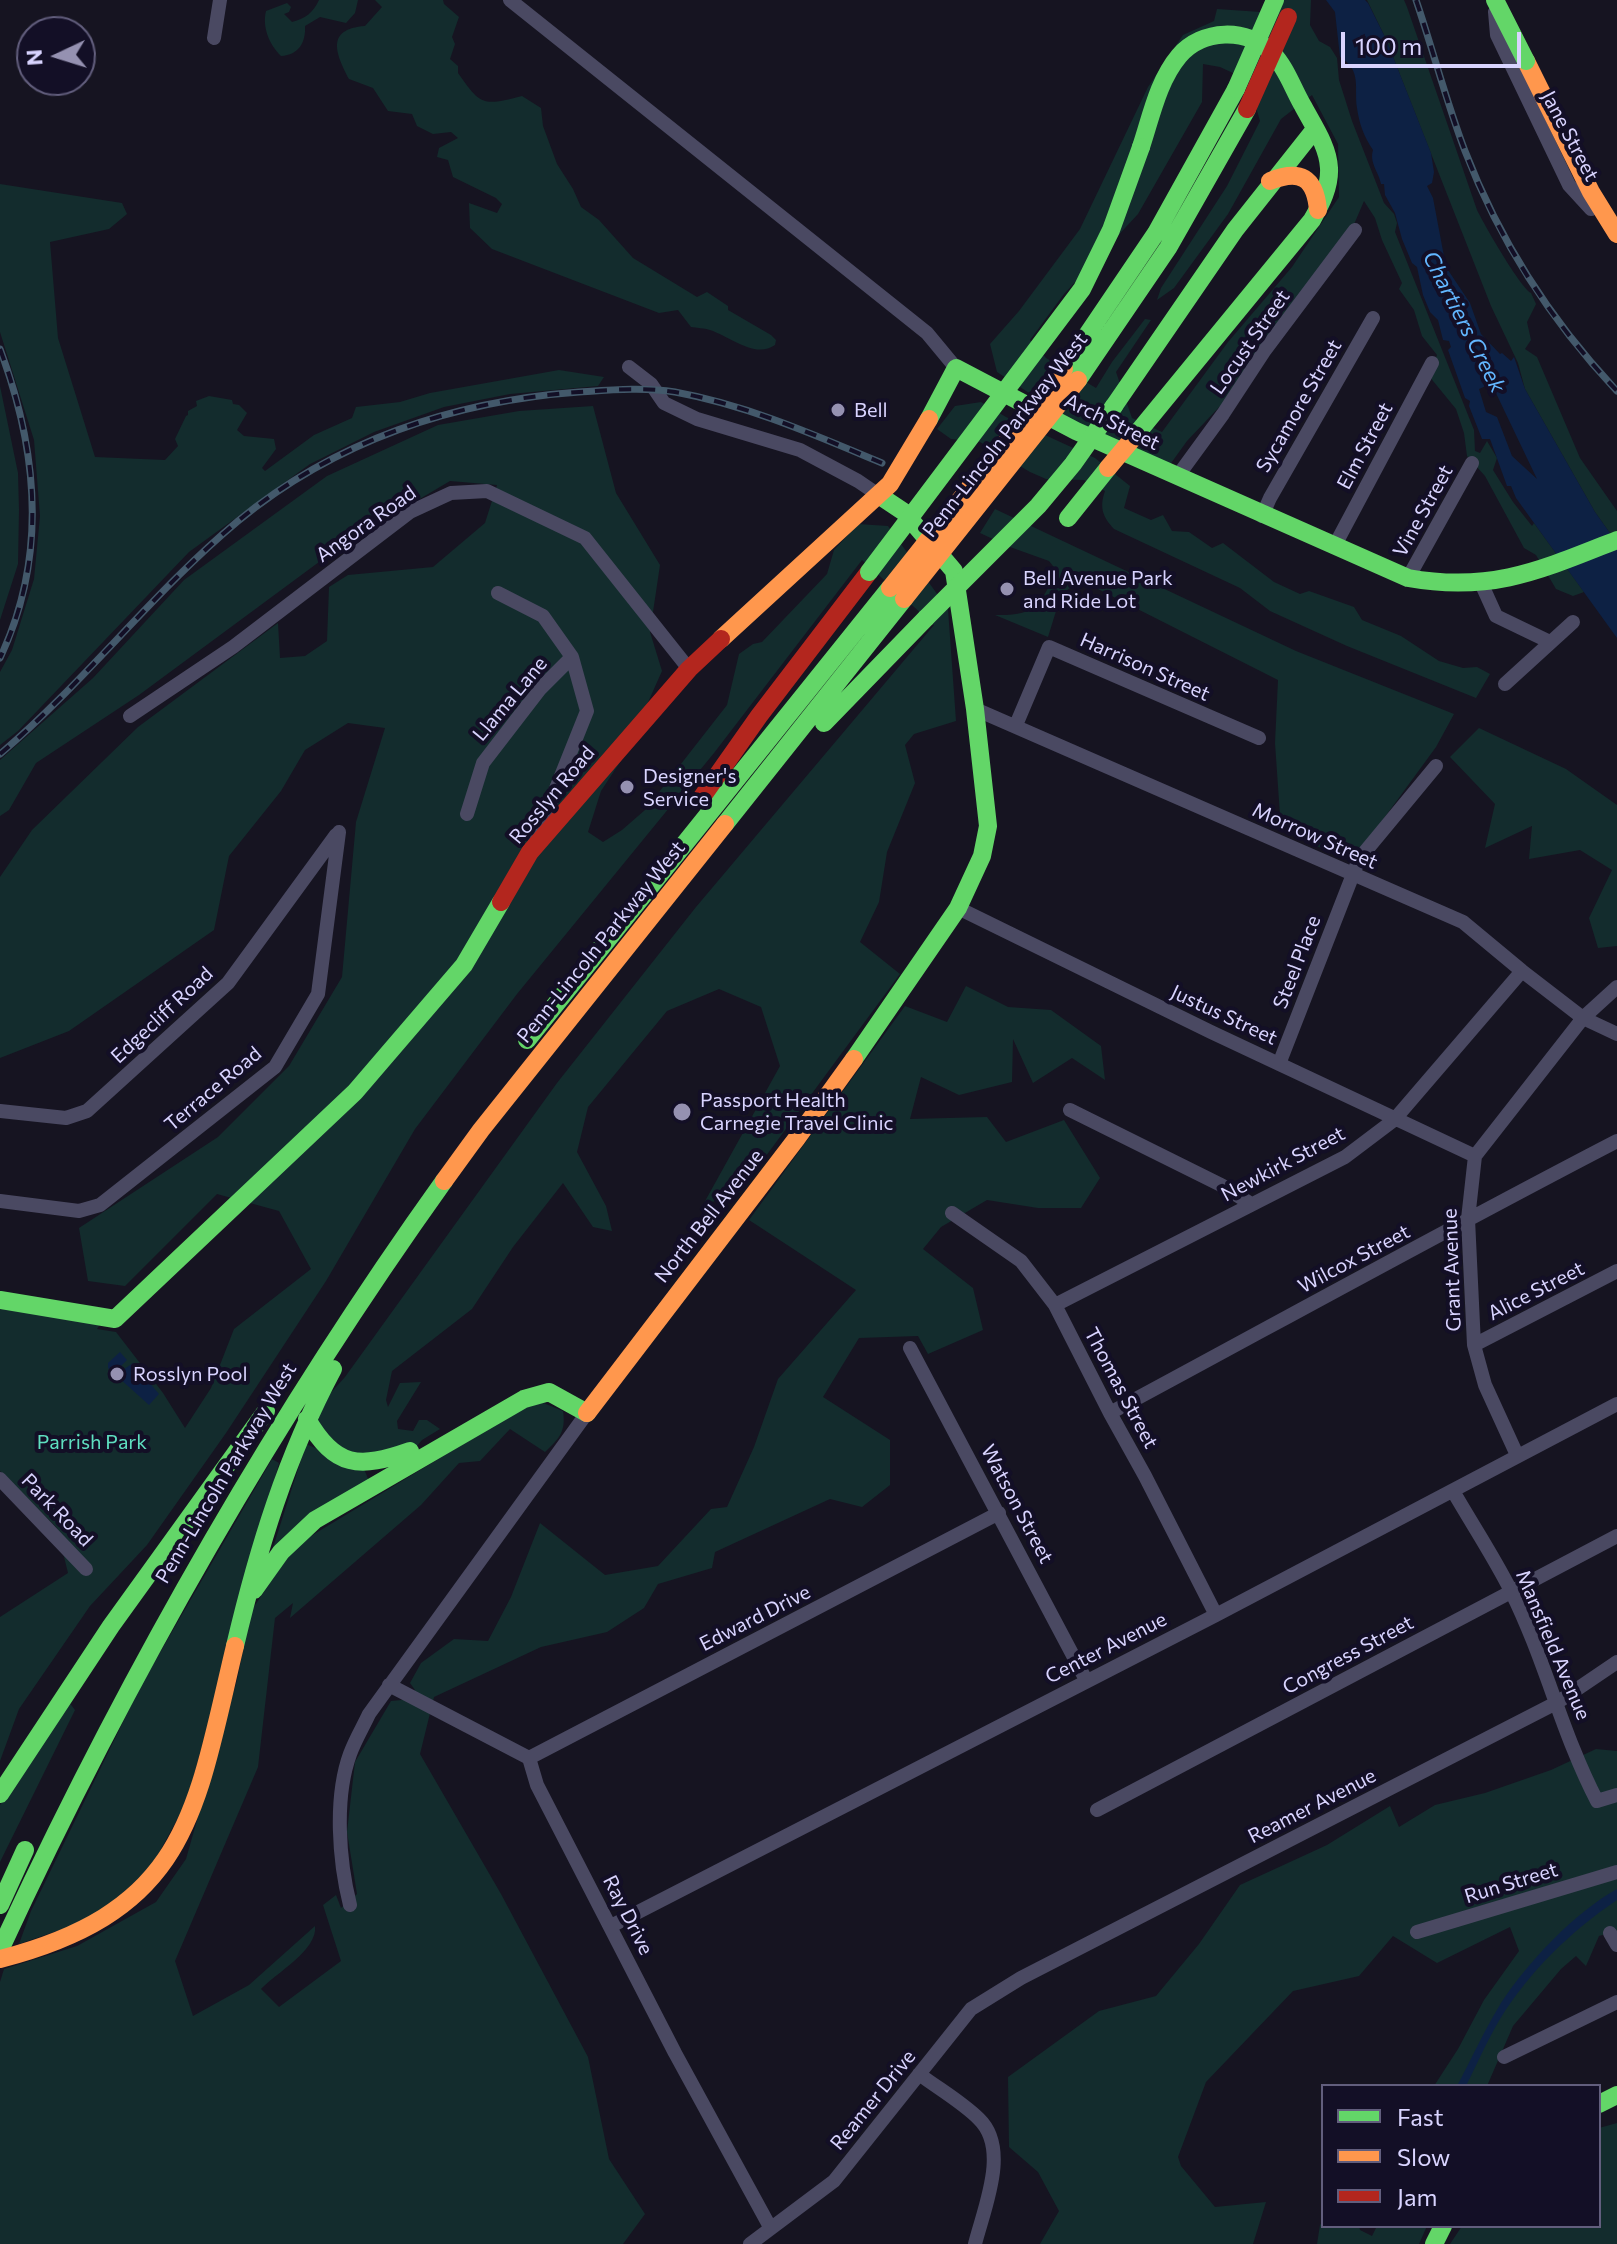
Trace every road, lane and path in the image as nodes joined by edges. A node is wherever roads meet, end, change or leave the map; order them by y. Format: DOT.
graph roads {
  1 [pos="220,0"];
  2 [pos="510,0"];
  3 [pos="1275,0"];
  4 [pos="1295,0"];
  5 [pos="1498,0"];
  6 [pos="214,38"];
  7 [pos="1315,129"];
  8 [pos="1270,181"];
  9 [pos="1318,210"];
  10 [pos="1355,230"];
  11 [pos="1617,234"];
  12 [pos="1373,318"];
  13 [pos="1432,363"];
  14 [pos="629,367"];
  15 [pos="956,368"];
  16 [pos="1071,374"];
  17 [pos="1472,463"];
  18 [pos="1177,477"];
  19 [pos="880,496"];
  20 [pos="1262,516"];
  21 [pos="1068,518"];
  22 [pos="1617,540"];
  23 [pos="1334,547"];
  24 [pos="1408,578"];
  25 [pos="1482,585"];
  26 [pos="498,593"];
  27 [pos="897,593"];
  28 [pos="1573,622"];
  29 [pos="1550,642"];
  30 [pos="572,657"];
  31 [pos="689,669"];
  32 [pos="1505,684"];
  33 [pos="975,709"];
  34 [pos="130,716"];
  35 [pos="1016,725"];
  36 [pos="1259,738"];
  37 [pos="1436,766"];
  38 [pos="467,814"];
  39 [pos="339,832"];
  40 [pos="703,850"];
  41 [pos="530,852"];
  42 [pos="1352,875"];
  43 [pos="958,908"];
  44 [pos="591,961"];
  45 [pos="1522,971"];
  46 [pos="1617,987"];
  47 [pos="1583,1018"];
  48 [pos="1617,1034"];
  49 [pos="512,1060"];
  50 [pos="1279,1064"];
  51 [pos="1070,1110"];
  52 [pos="0,1111"];
  53 [pos="1394,1120"];
  54 [pos="481,1130"];
  55 [pos="1617,1141"];
  56 [pos="1475,1156"];
  57 [pos="0,1201"];
  58 [pos="1251,1204"];
  59 [pos="952,1213"];
  60 [pos="1468,1219"];
  61 [pos="1617,1271"];
  62 [pos="0,1300"];
  63 [pos="1055,1305"];
  64 [pos="1474,1345"];
  65 [pos="910,1348"];
  66 [pos="1617,1404"];
  67 [pos="587,1413"];
  68 [pos="1110,1413"];
  69 [pos="307,1419"];
  70 [pos="1517,1455"];
  71 [pos="0,1479"];
  72 [pos="1453,1491"];
  73 [pos="999,1513"];
  74 [pos="1617,1536"];
  75 [pos="86,1569"];
  76 [pos="161,1588"];
  77 [pos="1512,1591"];
  78 [pos="244,1607"];
  79 [pos="1216,1615"];
  80 [pos="1617,1662"];
  81 [pos="1086,1680"];
  82 [pos="389,1685"];
  83 [pos="1558,1702"];
  84 [pos="529,1758"];
  85 [pos="0,1794"];
  86 [pos="1617,1795"];
  87 [pos="1097,1810"];
  88 [pos="31,1838"];
  89 [pos="1617,1872"];
  90 [pos="0,1905"];
  91 [pos="350,1905"];
  92 [pos="611,1926"];
  93 [pos="1417,1932"];
  94 [pos="0,1950"];
  95 [pos="0,1959"];
  96 [pos="1021,1978"];
  97 [pos="1617,2002"];
  98 [pos="1504,2057"];
  99 [pos="919,2074"];
  100 [pos="770,2227"];
  101 [pos="750,2244"];
  102 [pos="975,2244"];
  1 -- 6 [label="street"];
  2 -- 15 [label="street, Arch Street"];
  3 -- 16 [label="main road, Penn-Lincoln Parkway West, bridge"];
  4 -- 16 [label="main road, Penn-Lincoln Parkway West, bridge"];
  5 -- 11 [label="main road, bridge"];
  5 -- 11 [label="street, Jane Street"];
  7 -- 8 [label="main road"];
  7 -- 9 [label="main road"];
  7 -- 44 [label="main road, bridge"];
  8 -- 9 [label="main road"];
  8 -- 40 [label="main road, bridge"];
  9 -- 21 [label="main road, bridge"];
  10 -- 18 [label="street, Locust Street"];
  12 -- 20 [label="street, Sycamore Street"];
  13 -- 23 [label="street, Elm Street"];
  14 -- 19 [label="street"];
  15 -- 18 [label="main road, Arch Street"];
  15 -- 19 [label="main road, Rosslyn Road"];
  16 -- 27 [label="main road, Penn-Lincoln Parkway West, bridge"];
  17 -- 24 [label="street, Vine Street"];
  18 -- 20 [label="main road, Arch Street"];
  19 -- 31 [label="main road, Rosslyn Road"];
  19 -- 33 [label="main road, North Bell Avenue"];
  20 -- 23 [label="main road, Arch Street"];
  22 -- 25 [label="main road, Arch Street"];
  23 -- 24 [label="main road, Arch Street"];
  24 -- 25 [label="main road, Arch Street"];
  25 -- 29 [label="street"];
  26 -- 30 [label="street, Llama Lane"];
  27 -- 40 [label="main road, Penn-Lincoln Parkway West"];
  27 -- 44 [label="main road, Penn-Lincoln Parkway West"];
  28 -- 29 [label="street"];
  29 -- 32 [label="street"];
  30 -- 38 [label="street, Llama Lane"];
  30 -- 41 [label="street, Llama Lane"];
  31 -- 34 [label="street, Angora Road"];
  31 -- 41 [label="main road, Rosslyn Road"];
  33 -- 35 [label="street, Morrow Street"];
  33 -- 43 [label="main road, North Bell Avenue"];
  35 -- 36 [label="street, Harrison Street"];
  35 -- 42 [label="street, Morrow Street"];
  37 -- 42 [label="street, Steel Place"];
  39 -- 52 [label="street, Edgecliff Road"];
  39 -- 57 [label="street, Terrace Road"];
  40 -- 54 [label="main road, Penn-Lincoln Parkway West"];
  41 -- 62 [label="main road, Rosslyn Road"];
  42 -- 45 [label="street, Morrow Street"];
  42 -- 50 [label="street, Steel Place"];
  43 -- 50 [label="street, Justus Street"];
  43 -- 67 [label="main road, North Bell Avenue"];
  44 -- 49 [label="main road, Penn-Lincoln Parkway West"];
  45 -- 47 [label="street, Morrow Street"];
  45 -- 53 [label="street, Newkirk Street"];
  46 -- 47 [label="street"];
  47 -- 48 [label="street, Morrow Street"];
  47 -- 56 [label="street"];
  50 -- 53 [label="street, Justus Street"];
  51 -- 58 [label="street"];
  53 -- 56 [label="street, Justus Street"];
  53 -- 58 [label="street, Newkirk Street"];
  54 -- 69 [label="main road"];
  54 -- 94 [label="main road, Penn-Lincoln Parkway West"];
  55 -- 60 [label="street, Wilcox Street"];
  56 -- 60 [label="street, Grant Avenue"];
  58 -- 63 [label="street, Newkirk Street"];
  59 -- 63 [label="street, Thomas Street"];
  60 -- 64 [label="street, Grant Avenue"];
  60 -- 68 [label="street, Wilcox Street"];
  61 -- 64 [label="street, Alice Street"];
  63 -- 68 [label="street, Thomas Street"];
  64 -- 70 [label="street, Grant Avenue"];
  65 -- 73 [label="street, Watson Street"];
  66 -- 70 [label="street, Center Avenue"];
  67 -- 69 [label="main road"];
  67 -- 78 [label="main road"];
  67 -- 82 [label="street, North Bell Avenue"];
  68 -- 79 [label="street, Thomas Street"];
  69 -- 78 [label="main road"];
  70 -- 72 [label="street, Center Avenue"];
  71 -- 75 [label="street, Park Road"];
  72 -- 77 [label="street, Mansfield Avenue"];
  72 -- 79 [label="street, Center Avenue"];
  73 -- 81 [label="street, Watson Street"];
  73 -- 84 [label="street, Edward Drive"];
  74 -- 77 [label="street, Congress Street"];
  76 -- 85 [label="main road, Penn-Lincoln Parkway West"];
  77 -- 83 [label="street, Mansfield Avenue"];
  77 -- 87 [label="street, Congress Street"];
  78 -- 95 [label="main road"];
  79 -- 81 [label="street, Center Avenue"];
  80 -- 83 [label="street, Reamer Avenue"];
  81 -- 92 [label="street, Center Avenue"];
  82 -- 84 [label="street"];
  82 -- 91 [label="street, North Bell Avenue"];
  83 -- 86 [label="street, Mansfield Avenue"];
  83 -- 96 [label="street, Reamer Avenue"];
  84 -- 92 [label="street, Ray Drive"];
  88 -- 90 [label="main road"];
  89 -- 93 [label="street, Run Street"];
  92 -- 100 [label="street, Ray Drive"];
  96 -- 99 [label="street, Reamer Drive"];
  97 -- 98 [label="street"];
  99 -- 100 [label="street, Reamer Drive"];
  99 -- 102 [label="street"];
  100 -- 101 [label="street, Reamer Drive"];
}
